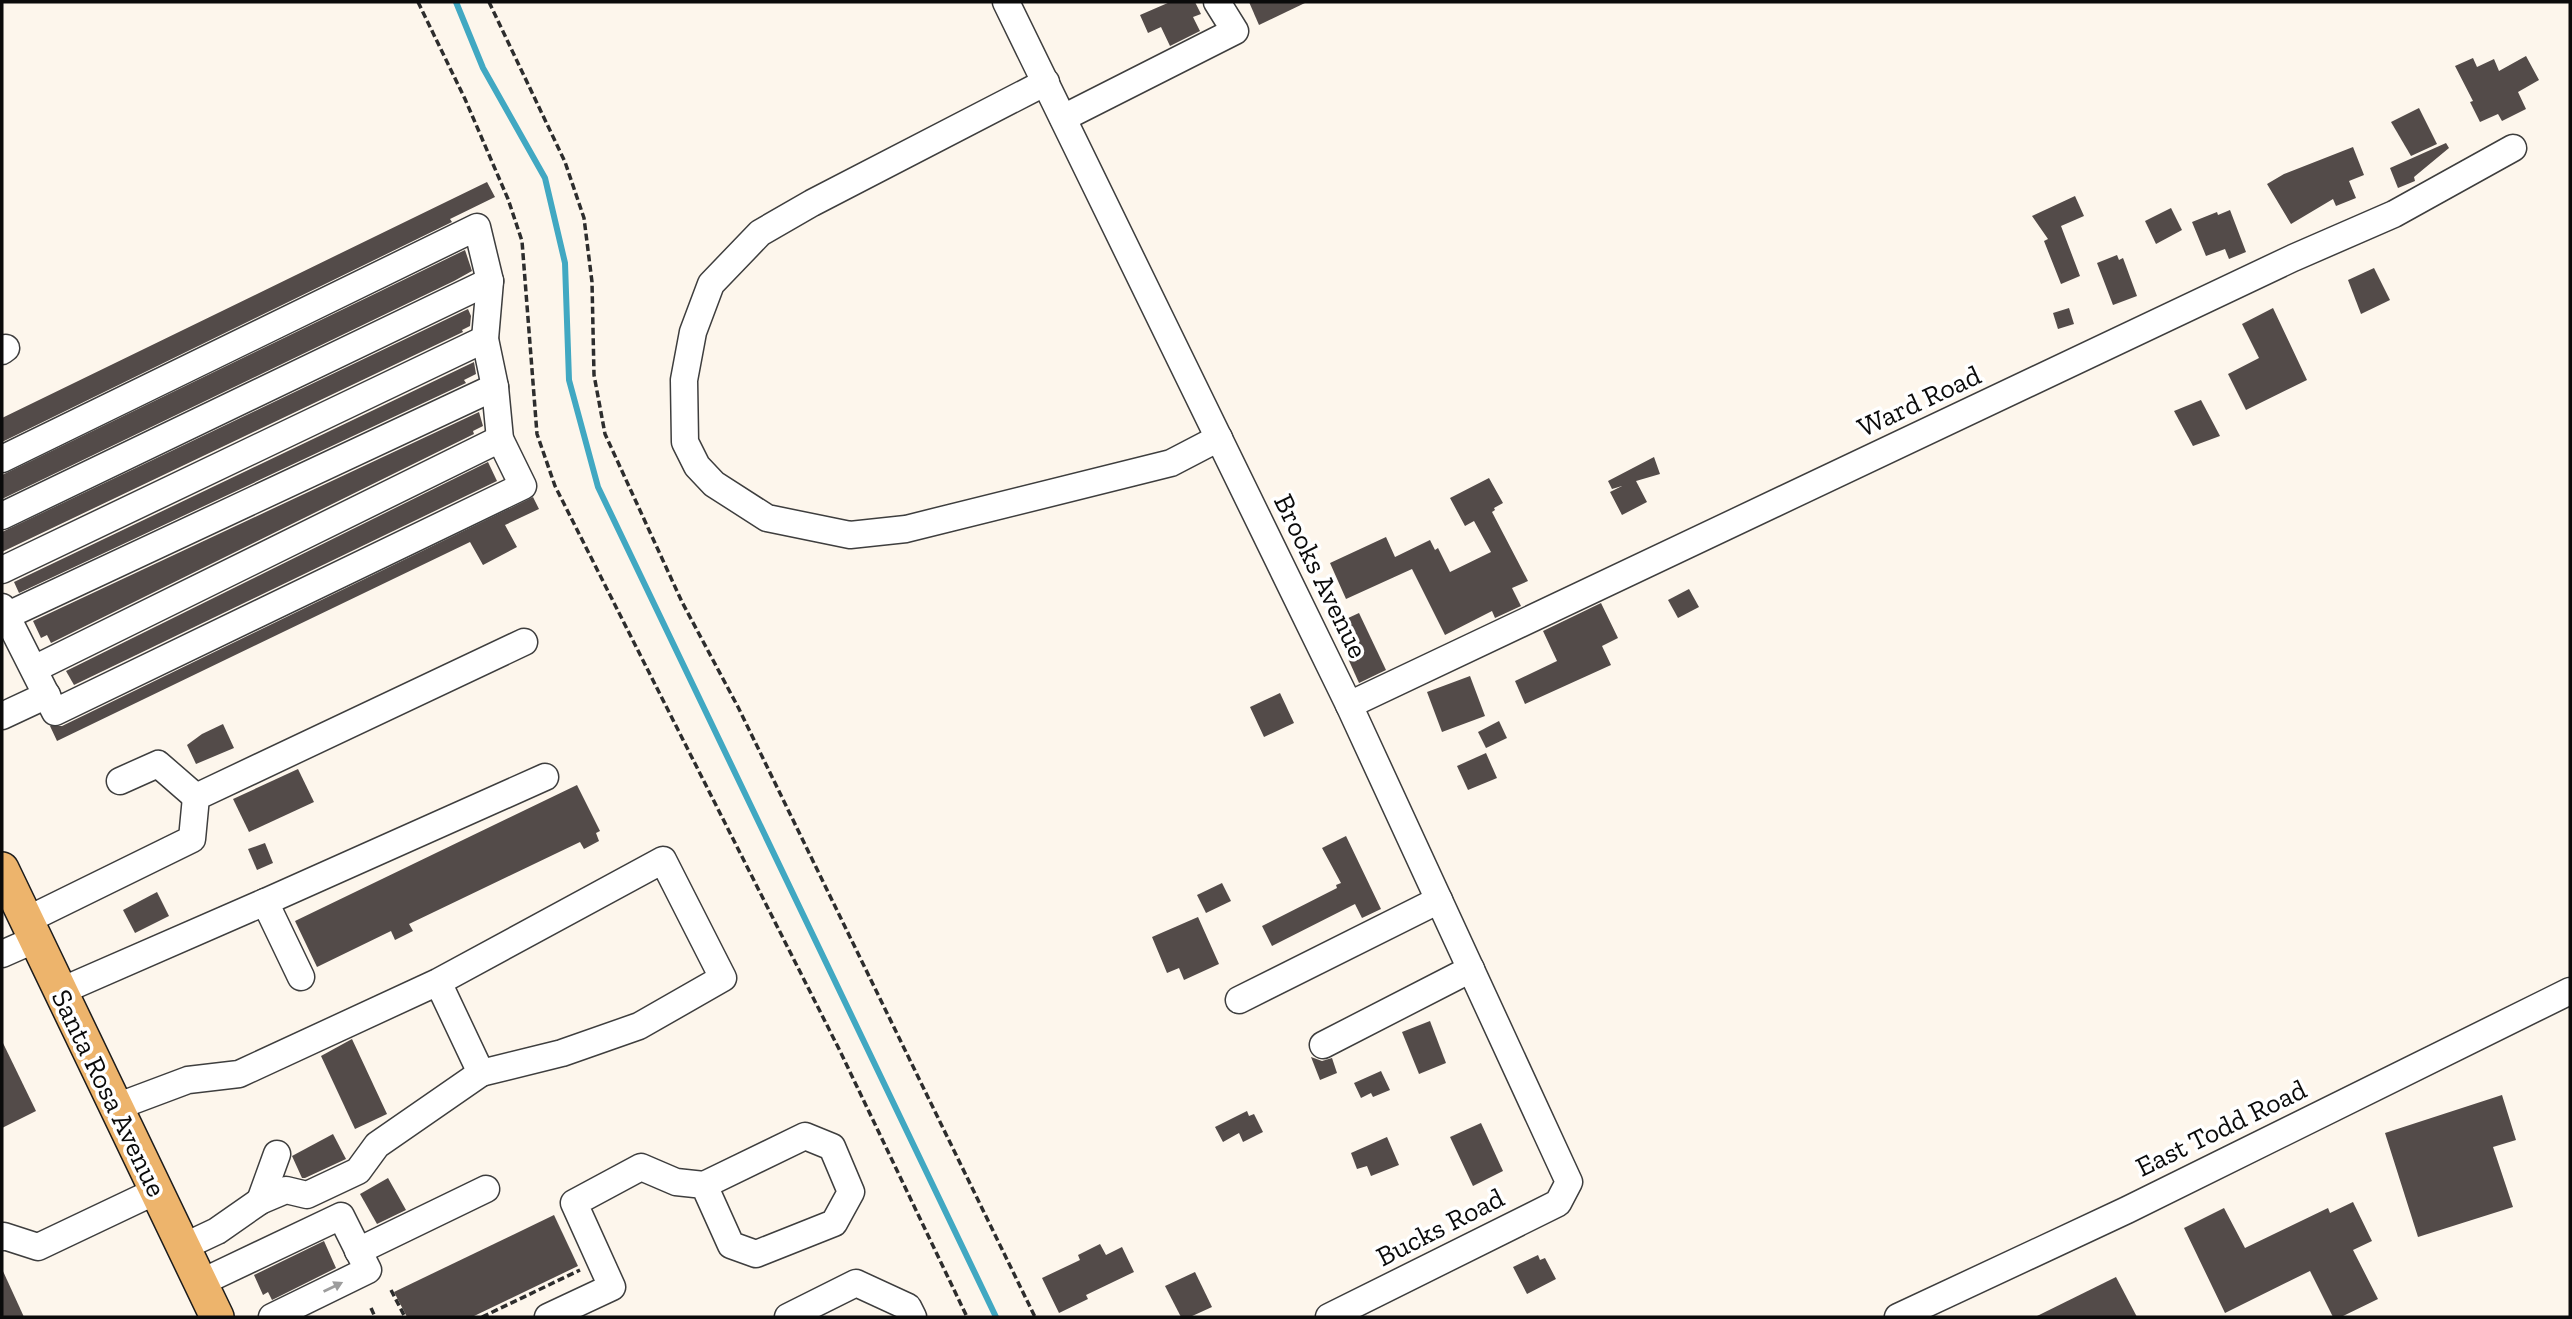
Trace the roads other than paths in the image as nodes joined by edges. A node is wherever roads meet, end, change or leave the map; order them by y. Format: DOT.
graph roads {
  1 [pos="1006,2"];
  2 [pos="1217,2"];
  3 [pos="1046,82"];
  4 [pos="1063,118"];
  5 [pos="2513,148"];
  6 [pos="489,281"];
  7 [pos="485,339"];
  8 [pos="495,387"];
  9 [pos="1219,438"];
  10 [pos="500,439"];
  11 [pos="2,459"];
  12 [pos="2,516"];
  13 [pos="2,570"];
  14 [pos="4,612"];
  15 [pos="524,642"];
  16 [pos="34,669"];
  17 [pos="47,695"];
  18 [pos="1349,705"];
  19 [pos="2,716"];
  20 [pos="545,776"];
  21 [pos="120,782"];
  22 [pos="195,797"];
  23 [pos="4,877"];
  24 [pos="1439,900"];
  25 [pos="265,902"];
  26 [pos="31,930"];
  27 [pos="2,954"];
  28 [pos="1471,969"];
  29 [pos="301,977"];
  30 [pos="438,982"];
  31 [pos="61,991"];
  32 [pos="2570,991"];
  33 [pos="1239,1000"];
  34 [pos="1323,1045"];
  35 [pos="481,1073"];
  36 [pos="116,1107"];
  37 [pos="277,1154"];
  38 [pos="1569,1182"];
  39 [pos="704,1185"];
  40 [pos="486,1189"];
  41 [pos="156,1191"];
  42 [pos="260,1201"];
  43 [pos="2,1237"];
  44 [pos="183,1247"];
  45 [pos="358,1251"];
  46 [pos="200,1283"];
  47 [pos="217,1317"];
  48 [pos="272,1317"];
  49 [pos="548,1317"];
  50 [pos="788,1317"];
  51 [pos="913,1317"];
  52 [pos="1329,1317"];
  53 [pos="1898,1317"];
  1 -- 3 [label="street, Brooks Avenue"];
  2 -- 4 [label="street"];
  3 -- 4 [label="street, Brooks Avenue"];
  3 -- 9 [label="street"];
  4 -- 9 [label="street, Brooks Avenue"];
  5 -- 18 [label="street, Ward Road"];
  6 -- 7 [label="street"];
  6 -- 11 [label="street"];
  6 -- 12 [label="street"];
  7 -- 8 [label="street"];
  7 -- 13 [label="street"];
  8 -- 10 [label="street"];
  8 -- 14 [label="street"];
  9 -- 18 [label="street, Brooks Avenue"];
  10 -- 16 [label="street"];
  10 -- 17 [label="street"];
  14 -- 16 [label="street"];
  15 -- 22 [label="street"];
  16 -- 17 [label="street"];
  17 -- 19 [label="street"];
  18 -- 24 [label="street, Brooks Avenue"];
  20 -- 25 [label="street"];
  21 -- 22 [label="street"];
  22 -- 26 [label="street"];
  23 -- 26 [label="main road, Santa Rosa Avenue"];
  24 -- 28 [label="street, Brooks Avenue"];
  24 -- 33 [label="street"];
  25 -- 29 [label="street"];
  25 -- 31 [label="street"];
  26 -- 27 [label="street"];
  26 -- 31 [label="main road, Santa Rosa Avenue"];
  28 -- 34 [label="street"];
  28 -- 38 [label="street, Brooks Avenue"];
  30 -- 35 [label="street"];
  30 -- 35 [label="street"];
  30 -- 36 [label="street"];
  31 -- 36 [label="main road, Santa Rosa Avenue"];
  32 -- 53 [label="street, East Todd Road"];
  35 -- 42 [label="street"];
  36 -- 41 [label="main road, Santa Rosa Avenue"];
  37 -- 42 [label="street"];
  38 -- 52 [label="street, Bucks Road"];
  39 -- 39 [label="street"];
  39 -- 49 [label="street"];
  40 -- 45 [label="street"];
  41 -- 43 [label="street"];
  41 -- 44 [label="main road, Santa Rosa Avenue"];
  42 -- 44 [label="street"];
  44 -- 46 [label="main road, Santa Rosa Avenue"];
  45 -- 46 [label="street"];
  48 -- 45 [label="street, one-way"];
  46 -- 47 [label="main road, Santa Rosa Avenue"];
  50 -- 51 [label="street"];
}
